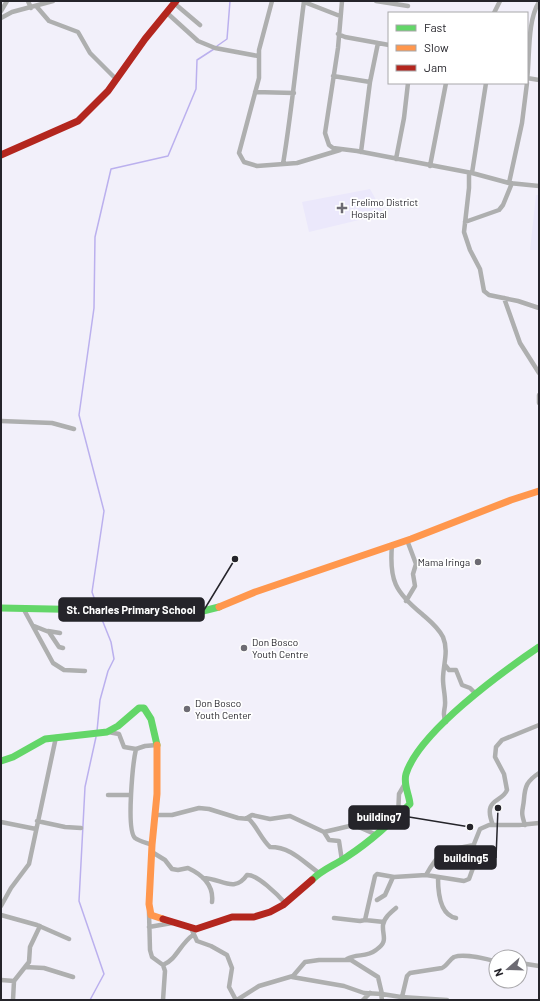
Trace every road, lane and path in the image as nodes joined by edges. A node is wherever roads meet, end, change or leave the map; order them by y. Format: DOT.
graph roads {
  1 [pos="7,1"];
  2 [pos="28,1"];
  3 [pos="272,1"];
  4 [pos="342,1"];
  5 [pos="376,1"];
  6 [pos="500,1"];
  7 [pos="50,2"];
  8 [pos="175,2"];
  9 [pos="304,2"];
  10 [pos="539,2"];
  11 [pos="408,6"];
  12 [pos="37,7"];
  13 [pos="31,8"];
  14 [pos="1,10"];
  15 [pos="166,12"];
  16 [pos="494,12"];
  17 [pos="340,16"];
  18 [pos="1,18"];
  19 [pos="200,26"];
  20 [pos="338,34"];
  21 [pos="378,43"];
  22 [pos="388,45"];
  23 [pos="258,56"];
  24 [pos="528,60"];
  25 [pos="334,76"];
  26 [pos="116,79"];
  27 [pos="528,79"];
  28 [pos="539,80"];
  29 [pos="370,82"];
  30 [pos="408,84"];
  31 [pos="446,84"];
  32 [pos="486,84"];
  33 [pos="527,84"];
  34 [pos="255,92"];
  35 [pos="294,93"];
  36 [pos="341,149"];
  37 [pos="361,152"];
  38 [pos="1,155"];
  39 [pos="396,159"];
  40 [pos="283,164"];
  41 [pos="430,166"];
  42 [pos="470,173"];
  43 [pos="510,183"];
  44 [pos="539,186"];
  45 [pos="464,222"];
  46 [pos="504,298"];
  47 [pos="539,308"];
  48 [pos="539,373"];
  49 [pos="539,395"];
  50 [pos="539,403"];
  51 [pos="1,421"];
  52 [pos="74,429"];
  53 [pos="539,491"];
  54 [pos="408,540"];
  55 [pos="392,545"];
  56 [pos="406,601"];
  57 [pos="1,608"];
  58 [pos="22,608"];
  59 [pos="34,626"];
  60 [pos="48,631"];
  61 [pos="60,633"];
  62 [pos="539,646"];
  63 [pos="63,648"];
  64 [pos="445,664"];
  65 [pos="85,671"];
  66 [pos="476,694"];
  67 [pos="446,722"];
  68 [pos="539,725"];
  69 [pos="106,732"];
  70 [pos="56,737"];
  71 [pos="157,745"];
  72 [pos="136,749"];
  73 [pos="1,761"];
  74 [pos="539,773"];
  75 [pos="406,782"];
  76 [pos="131,795"];
  77 [pos="108,796"];
  78 [pos="156,815"];
  79 [pos="398,816"];
  80 [pos="247,818"];
  81 [pos="37,821"];
  82 [pos="1,822"];
  83 [pos="539,823"];
  84 [pos="493,825"];
  85 [pos="525,825"];
  86 [pos="81,828"];
  87 [pos="36,829"];
  88 [pos="324,832"];
  89 [pos="377,834"];
  90 [pos="474,845"];
  91 [pos="152,848"];
  92 [pos="342,861"];
  93 [pos="318,873"];
  94 [pos="426,875"];
  95 [pos="393,877"];
  96 [pos="203,878"];
  97 [pos="438,878"];
  98 [pos="378,900"];
  99 [pos="212,902"];
  100 [pos="285,903"];
  101 [pos="1,906"];
  102 [pos="149,908"];
  103 [pos="396,908"];
  104 [pos="1,915"];
  105 [pos="334,918"];
  106 [pos="456,918"];
  107 [pos="365,920"];
  108 [pos="384,922"];
  109 [pos="173,923"];
  110 [pos="40,926"];
  111 [pos="149,927"];
  112 [pos="192,932"];
  113 [pos="69,939"];
  114 [pos="347,959"];
  115 [pos="488,959"];
  116 [pos="528,964"];
  117 [pos="162,965"];
  118 [pos="539,966"];
  119 [pos="25,967"];
  120 [pos="73,977"];
  121 [pos="292,977"];
  122 [pos="1,980"];
  123 [pos="14,981"];
  124 [pos="370,993"];
  125 [pos="381,994"];
  126 [pos="402,997"];
  127 [pos="13,1000"];
  128 [pos="163,1000"];
  129 [pos="236,1000"];
  130 [pos="363,1000"];
  131 [pos="382,1000"];
  132 [pos="447,1000"];
  1 -- 14 [label="street"];
  2 -- 13 [label="street"];
  3 -- 23 [label="street"];
  4 -- 17 [label="street"];
  5 -- 11 [label="street"];
  6 -- 16 [label="street"];
  7 -- 12 [label="street"];
  8 -- 15 [label="street"];
  8 -- 19 [label="street"];
  9 -- 17 [label="street"];
  9 -- 35 [label="street"];
  10 -- 24 [label="street"];
  12 -- 13 [label="street"];
  12 -- 26 [label="street"];
  13 -- 18 [label="street"];
  15 -- 23 [label="street"];
  15 -- 26 [label="street"];
  17 -- 20 [label="street"];
  20 -- 21 [label="street"];
  20 -- 25 [label="street"];
  21 -- 22 [label="street"];
  21 -- 29 [label="street"];
  23 -- 34 [label="street"];
  25 -- 29 [label="street"];
  25 -- 36 [label="street"];
  26 -- 38 [label="street"];
  27 -- 28 [label="street"];
  29 -- 37 [label="street"];
  30 -- 39 [label="street"];
  31 -- 41 [label="street"];
  32 -- 42 [label="street"];
  33 -- 43 [label="street"];
  34 -- 35 [label="street"];
  34 -- 40 [label="street"];
  35 -- 40 [label="street"];
  36 -- 37 [label="street"];
  36 -- 40 [label="street"];
  37 -- 39 [label="street"];
  39 -- 41 [label="street"];
  41 -- 42 [label="street"];
  42 -- 43 [label="street"];
  42 -- 45 [label="street"];
  43 -- 44 [label="street"];
  43 -- 45 [label="street"];
  45 -- 46 [label="street"];
  46 -- 47 [label="street"];
  46 -- 48 [label="street"];
  49 -- 50 [label="street"];
  51 -- 52 [label="street"];
  53 -- 54 [label="street"];
  54 -- 55 [label="street"];
  54 -- 56 [label="street"];
  55 -- 56 [label="street"];
  55 -- 58 [label="street"];
  56 -- 64 [label="street"];
  57 -- 58 [label="street"];
  58 -- 59 [label="street"];
  59 -- 60 [label="street"];
  59 -- 65 [label="street"];
  60 -- 61 [label="street"];
  60 -- 63 [label="street"];
  62 -- 66 [label="street"];
  64 -- 66 [label="street"];
  64 -- 67 [label="street"];
  66 -- 67 [label="street"];
  67 -- 75 [label="street"];
  68 -- 84 [label="street"];
  69 -- 70 [label="street"];
  69 -- 71 [label="street"];
  69 -- 72 [label="street"];
  70 -- 73 [label="street"];
  70 -- 81 [label="street"];
  71 -- 72 [label="street"];
  71 -- 78 [label="street"];
  72 -- 76 [label="street"];
  74 -- 85 [label="street"];
  75 -- 79 [label="street"];
  75 -- 79 [label="street"];
  76 -- 77 [label="street"];
  76 -- 91 [label="street"];
  78 -- 80 [label="street"];
  78 -- 91 [label="street"];
  79 -- 89 [label="street"];
  80 -- 88 [label="street"];
  80 -- 93 [label="street"];
  81 -- 86 [label="street"];
  81 -- 87 [label="street"];
  82 -- 87 [label="street"];
  83 -- 85 [label="street"];
  84 -- 85 [label="street"];
  84 -- 90 [label="street"];
  87 -- 101 [label="street"];
  88 -- 89 [label="street"];
  88 -- 92 [label="street"];
  89 -- 92 [label="street"];
  90 -- 94 [label="street"];
  90 -- 97 [label="street"];
  91 -- 96 [label="street"];
  91 -- 102 [label="street"];
  92 -- 93 [label="street"];
  93 -- 100 [label="street"];
  94 -- 95 [label="street"];
  94 -- 97 [label="street"];
  95 -- 98 [label="street"];
  95 -- 107 [label="street"];
  96 -- 99 [label="street"];
  96 -- 100 [label="street"];
  97 -- 106 [label="street"];
  100 -- 112 [label="street"];
  102 -- 109 [label="street"];
  102 -- 111 [label="street"];
  103 -- 108 [label="street"];
  104 -- 110 [label="street"];
  105 -- 107 [label="street"];
  107 -- 108 [label="street"];
  108 -- 114 [label="street"];
  109 -- 111 [label="street"];
  109 -- 112 [label="street"];
  110 -- 113 [label="street"];
  110 -- 119 [label="street"];
  111 -- 117 [label="street"];
  112 -- 117 [label="street"];
  112 -- 129 [label="street"];
  114 -- 121 [label="street"];
  114 -- 125 [label="street"];
  115 -- 126 [label="street"];
  116 -- 118 [label="street"];
  117 -- 128 [label="street"];
  119 -- 120 [label="street"];
  119 -- 123 [label="street"];
  121 -- 124 [label="street"];
  121 -- 129 [label="street"];
  122 -- 123 [label="street"];
  123 -- 127 [label="street"];
  124 -- 125 [label="street"];
  124 -- 130 [label="street"];
  125 -- 126 [label="street"];
  125 -- 131 [label="street"];
  126 -- 132 [label="street"];
}
